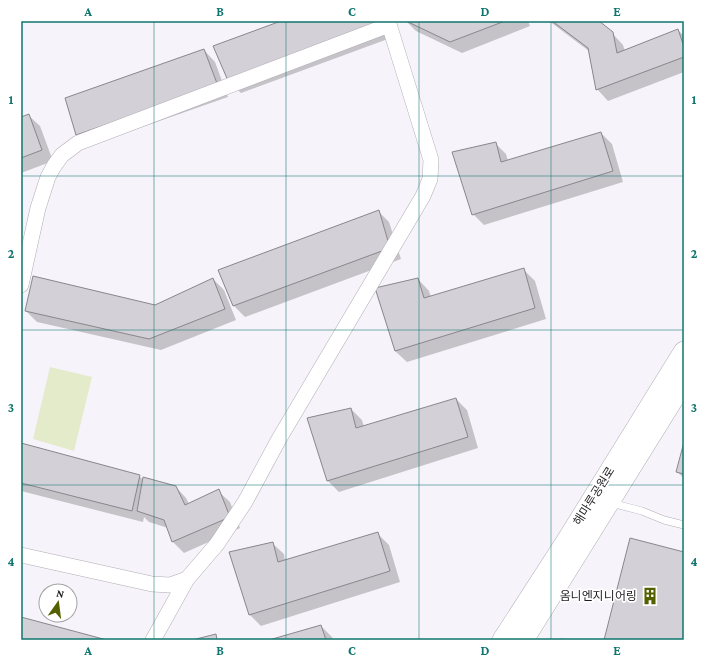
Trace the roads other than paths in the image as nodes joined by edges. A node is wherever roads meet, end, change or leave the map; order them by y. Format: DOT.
graph roads {
  1 [pos="388,23"];
  2 [pos="21,285"];
  3 [pos="684,352"];
  4 [pos="684,381"];
  5 [pos="609,502"];
  6 [pos="684,525"];
  7 [pos="21,555"];
  8 [pos="187,579"];
  9 [pos="153,640"];
  10 [pos="504,640"];
  11 [pos="523,640"];
  1 -- 2 [label="street"];
  1 -- 8 [label="street"];
  3 -- 10 [label="street, 해마루공원로"];
  4 -- 5 [label="street, 해마루공원로"];
  5 -- 6 [label="lane"];
  5 -- 11 [label="street, 해마루공원로"];
  7 -- 8 [label="street"];
  8 -- 9 [label="street"];
}
